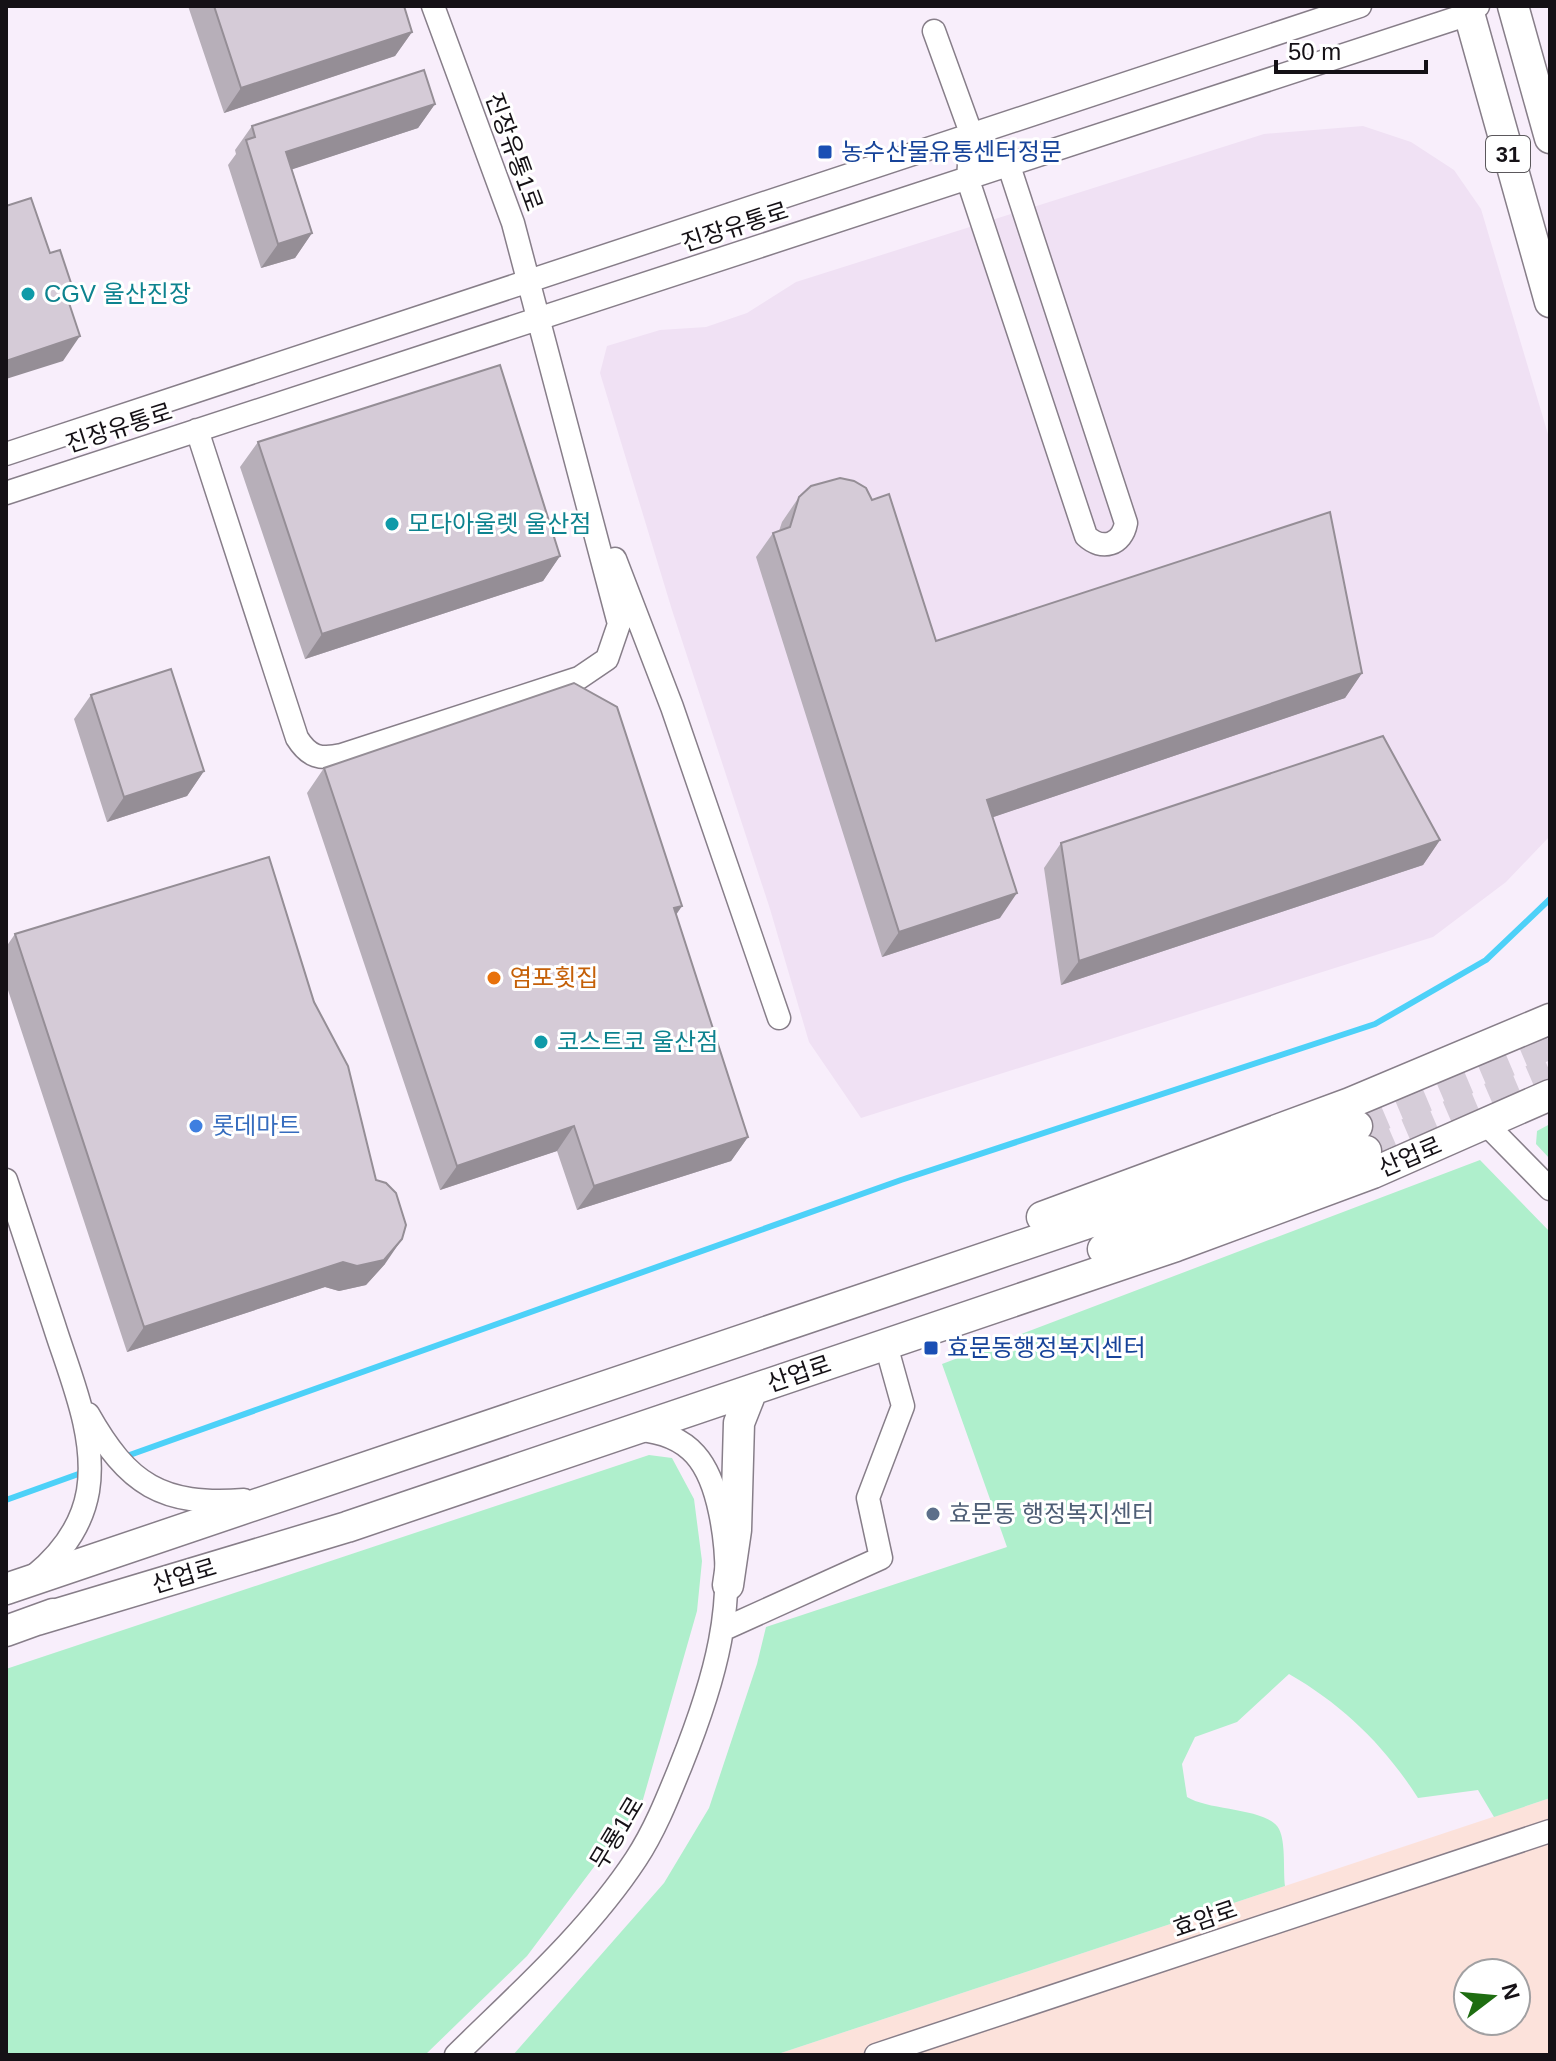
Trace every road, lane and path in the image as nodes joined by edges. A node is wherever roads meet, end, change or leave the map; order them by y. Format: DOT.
graph roads {
  1 [pos="433,6"];
  2 [pos="1360,6"];
  3 [pos="1513,6"];
  4 [pos="1471,9"];
  5 [pos="934,31"];
  6 [pos="971,133"];
  7 [pos="1550,138"];
  8 [pos="1009,166"];
  9 [pos="968,180"];
  10 [pos="528,280"];
  11 [pos="1550,302"];
  12 [pos="537,318"];
  13 [pos="197,430"];
  14 [pos="575,449"];
  15 [pos="6,454"];
  16 [pos="6,493"];
  17 [pos="779,1018"];
  18 [pos="1550,1019"];
  19 [pos="1550,1095"];
  20 [pos="1486,1124"];
  21 [pos="6,1180"];
  22 [pos="1550,1189"];
  23 [pos="886,1345"];
  24 [pos="621,1379"];
  25 [pos="752,1390"];
  26 [pos="76,1392"];
  27 [pos="637,1430"];
  28 [pos="269,1499"];
  29 [pos="728,1585"];
  30 [pos="16,1586"];
  31 [pos="37,1620"];
  32 [pos="724,1629"];
  33 [pos="6,1631"];
  34 [pos="1550,1831"];
  35 [pos="456,2055"];
  36 [pos="876,2055"];
  1 -- 10 [label="street, 진장유통1로"];
  2 -- 6 [label="street, 진장유통로"];
  3 -- 7 [label="main road, 31"];
  4 -- 8 [label="street, 진장유통로"];
  4 -- 11 [label="main road, 31"];
  5 -- 6 [label="street"];
  6 -- 8 [label="street"];
  6 -- 9 [label="street"];
  6 -- 10 [label="street, 진장유통로"];
  8 -- 9 [label="street, 진장유통로"];
  8 -- 9 [label="street"];
  9 -- 12 [label="street, 진장유통로"];
  10 -- 12 [label="street, 진장유통1로"];
  10 -- 15 [label="street, 진장유통로"];
  12 -- 13 [label="street, 진장유통로"];
  12 -- 14 [label="street, 진장유통1로"];
  13 -- 14 [label="street"];
  13 -- 16 [label="street, 진장유통로"];
  14 -- 17 [label="street"];
  18 -- 24 [label="main road, 산업로"];
  19 -- 20 [label="main road, 산업로"];
  20 -- 22 [label="street"];
  20 -- 23 [label="main road, 산업로"];
  21 -- 26 [label="street"];
  23 -- 25 [label="main road, 산업로"];
  23 -- 32 [label="street"];
  24 -- 28 [label="main road, 산업로"];
  24 -- 31 [label="main road, 산업로"];
  25 -- 27 [label="main road, 산업로"];
  25 -- 29 [label="main road"];
  26 -- 28 [label="street"];
  26 -- 30 [label="street"];
  27 -- 29 [label="street, 무룡1로"];
  27 -- 31 [label="main road, 산업로"];
  28 -- 30 [label="main road, 산업로"];
  29 -- 32 [label="street, 무룡1로"];
  31 -- 33 [label="main road, 산업로"];
  32 -- 35 [label="street, 무룡1로"];
  34 -- 36 [label="street, 효암로"];
}
